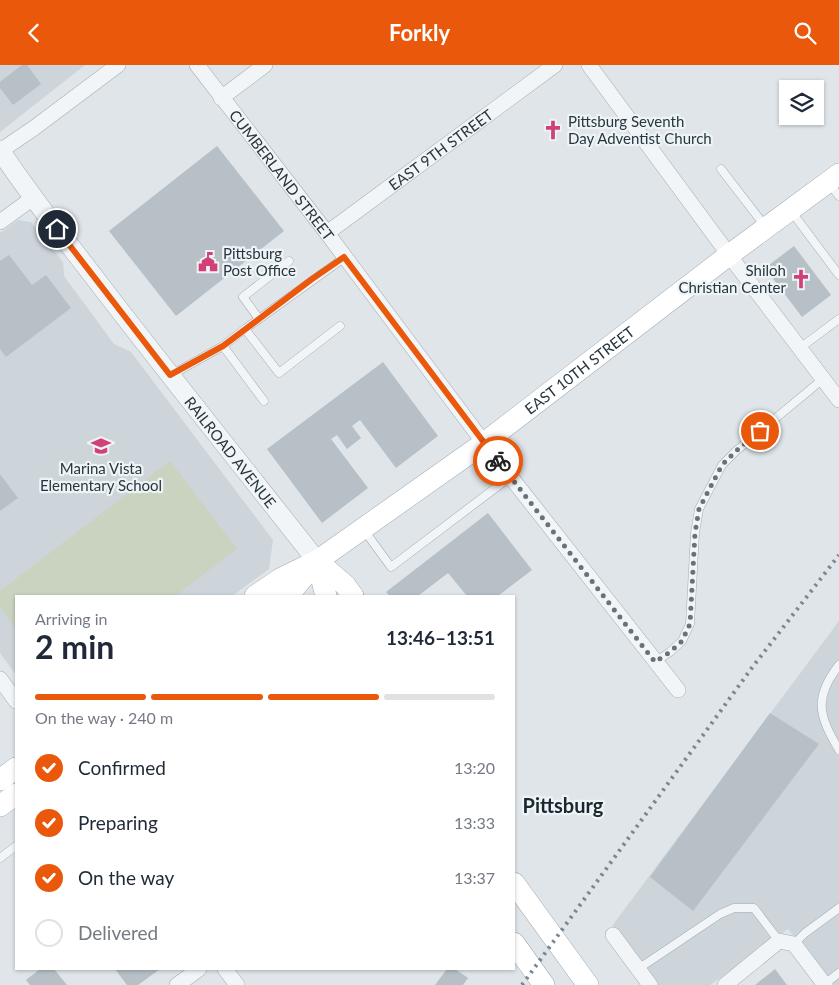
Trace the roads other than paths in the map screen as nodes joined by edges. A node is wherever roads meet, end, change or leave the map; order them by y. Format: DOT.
graph roads {
  1 [pos="118,65"];
  2 [pos="197,65"];
  3 [pos="265,65"];
  4 [pos="555,65"];
  5 [pos="589,65"];
  6 [pos="221,98"];
  7 [pos="0,151"];
  8 [pos="721,169"];
  9 [pos="835,184"];
  10 [pos="33,198"];
  11 [pos="790,210"];
  12 [pos="0,222"];
  13 [pos="766,228"];
  14 [pos="326,233"];
  15 [pos="729,255"];
  16 [pos="344,257"];
  17 [pos="289,261"];
  18 [pos="839,275"];
  19 [pos="259,319"];
  20 [pos="839,319"];
  21 [pos="340,326"];
  22 [pos="245,329"];
  23 [pos="223,346"];
  24 [pos="800,348"];
  25 [pos="170,375"];
  26 [pos="823,379"];
  27 [pos="839,400"];
  28 [pos="264,401"];
  29 [pos="484,443"];
  30 [pos="510,477"];
  31 [pos="362,529"];
  32 [pos="317,561"];
  33 [pos="256,595"];
  34 [pos="286,595"];
  35 [pos="326,595"];
  36 [pos="352,595"];
  37 [pos="655,662"];
  38 [pos="839,665"];
  39 [pos="2,684"];
  40 [pos="678,690"];
  41 [pos="15,700"];
  42 [pos="839,750"];
  43 [pos="15,769"];
  44 [pos="0,781"];
  45 [pos="15,795"];
  46 [pos="0,806"];
  47 [pos="15,847"];
  48 [pos="0,858"];
  49 [pos="515,884"];
  50 [pos="839,908"];
  51 [pos="613,935"];
  52 [pos="779,941"];
  53 [pos="515,944"];
  54 [pos="794,944"];
  55 [pos="638,969"];
  56 [pos="198,970"];
  57 [pos="226,970"];
  58 [pos="839,973"];
  59 [pos="177,985"];
  60 [pos="237,985"];
  61 [pos="544,985"];
  62 [pos="588,985"];
  63 [pos="650,985"];
  64 [pos="724,985"];
  65 [pos="825,985"];
  1 -- 7 [label="street"];
  2 -- 6 [label="street, CUMBERLAND STREET"];
  3 -- 6 [label="street"];
  4 -- 14 [label="street, EAST 9TH STREET"];
  5 -- 15 [label="street"];
  6 -- 14 [label="street, CUMBERLAND STREET"];
  7 -- 10 [label="street, RAILROAD AVENUE"];
  8 -- 13 [label="lane"];
  9 -- 11 [label="main road, EAST 10TH STREET"];
  10 -- 12 [label="street"];
  10 -- 25 [label="street, RAILROAD AVENUE"];
  11 -- 13 [label="main road, EAST 10TH STREET"];
  11 -- 18 [label="lane"];
  13 -- 15 [label="main road, EAST 10TH STREET"];
  14 -- 16 [label="street, CUMBERLAND STREET"];
  15 -- 24 [label="street"];
  15 -- 29 [label="main road, EAST 10TH STREET"];
  16 -- 19 [label="lane"];
  16 -- 29 [label="street, CUMBERLAND STREET"];
  17 -- 19 [label="lane"];
  19 -- 22 [label="lane"];
  20 -- 24 [label="lane"];
  21 -- 22 [label="lane"];
  22 -- 23 [label="lane"];
  23 -- 25 [label="lane"];
  23 -- 28 [label="lane"];
  24 -- 26 [label="street"];
  25 -- 32 [label="street, RAILROAD AVENUE"];
  26 -- 27 [label="street"];
  26 -- 37 [label="lane"];
  29 -- 30 [label="street, CUMBERLAND STREET"];
  29 -- 31 [label="main road, EAST 10TH STREET"];
  30 -- 31 [label="lane"];
  30 -- 37 [label="street, CUMBERLAND STREET"];
  31 -- 32 [label="main road, EAST 10TH STREET"];
  32 -- 33 [label="main road, EAST 10TH STREET"];
  32 -- 34 [label="main road, EAST 10TH STREET"];
  32 -- 35 [label="main road, RAILROAD AVENUE"];
  32 -- 36 [label="main road, RAILROAD AVENUE"];
  37 -- 40 [label="street, CUMBERLAND STREET"];
  38 -- 42 [label="lane"];
  39 -- 41 [label="street"];
  43 -- 44 [label="main road"];
  45 -- 46 [label="main road"];
  47 -- 48 [label="lane"];
  49 -- 62 [label="main road"];
  50 -- 54 [label="lane"];
  51 -- 55 [label="street"];
  52 -- 54 [label="street"];
  52 -- 55 [label="lane"];
  52 -- 64 [label="street"];
  53 -- 61 [label="main road"];
  54 -- 65 [label="street"];
  55 -- 63 [label="street"];
  56 -- 59 [label="street"];
  57 -- 60 [label="street"];
  58 -- 65 [label="lane"];
}
